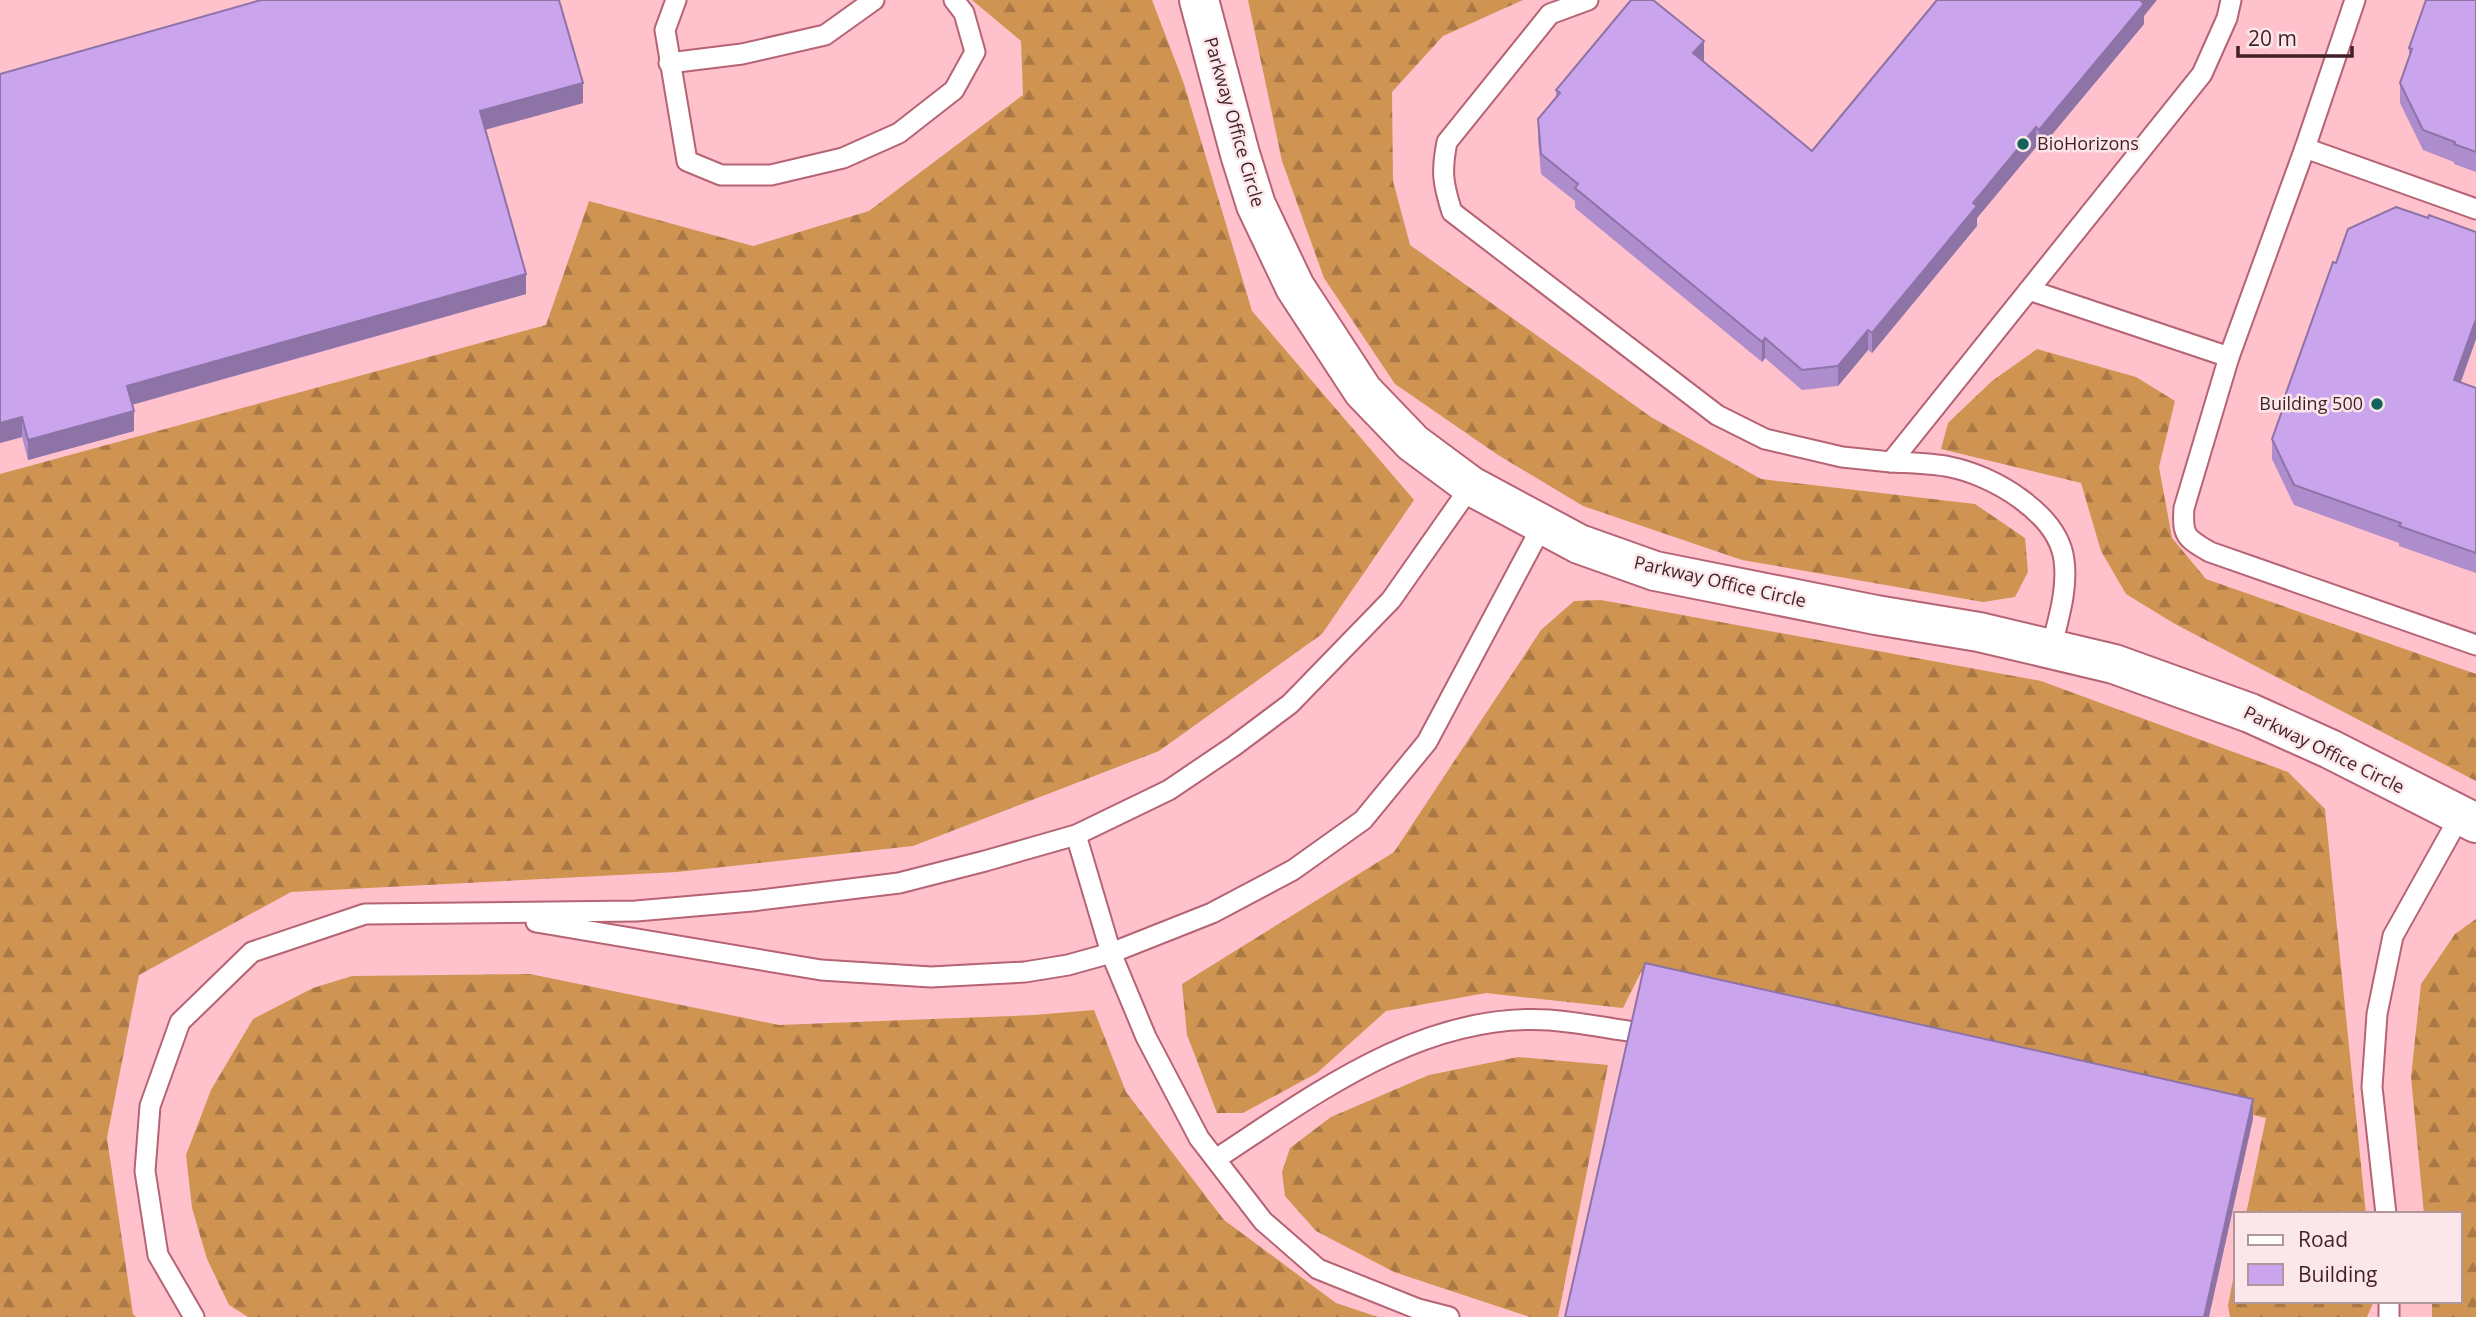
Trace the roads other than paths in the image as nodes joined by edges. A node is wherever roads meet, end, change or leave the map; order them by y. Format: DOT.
graph roads {
  1 [pos="676,0"];
  2 [pos="874,0"];
  3 [pos="954,0"];
  4 [pos="1199,0"];
  5 [pos="1588,0"];
  6 [pos="2231,0"];
  7 [pos="2355,0"];
  8 [pos="669,63"];
  9 [pos="2305,148"];
  10 [pos="2476,209"];
  11 [pos="2029,289"];
  12 [pos="2229,357"];
  13 [pos="1891,462"];
  14 [pos="1471,486"];
  15 [pos="1542,526"];
  16 [pos="2476,645"];
  17 [pos="2051,649"];
  18 [pos="2468,819"];
  19 [pos="1076,835"];
  20 [pos="483,914"];
  21 [pos="1111,953"];
  22 [pos="1634,1032"];
  23 [pos="1216,1159"];
  24 [pos="2386,1212"];
  25 [pos="194,1317"];
  26 [pos="1450,1317"];
  1 -- 8 [label="lane"];
  2 -- 8 [label="lane"];
  3 -- 8 [label="lane"];
  4 -- 14 [label="street, Parkway Office Circle"];
  5 -- 13 [label="lane"];
  6 -- 11 [label="lane"];
  7 -- 9 [label="lane"];
  9 -- 10 [label="lane"];
  9 -- 12 [label="lane"];
  11 -- 12 [label="lane"];
  11 -- 13 [label="lane"];
  12 -- 16 [label="lane"];
  13 -- 17 [label="lane"];
  14 -- 15 [label="street, Parkway Office Circle"];
  14 -- 19 [label="lane"];
  15 -- 17 [label="street, Parkway Office Circle"];
  15 -- 21 [label="lane"];
  17 -- 18 [label="street, Parkway Office Circle"];
  18 -- 24 [label="lane"];
  19 -- 20 [label="lane"];
  19 -- 21 [label="lane"];
  20 -- 21 [label="lane"];
  20 -- 25 [label="lane"];
  21 -- 23 [label="lane"];
  22 -- 23 [label="lane"];
  23 -- 26 [label="lane"];
}
